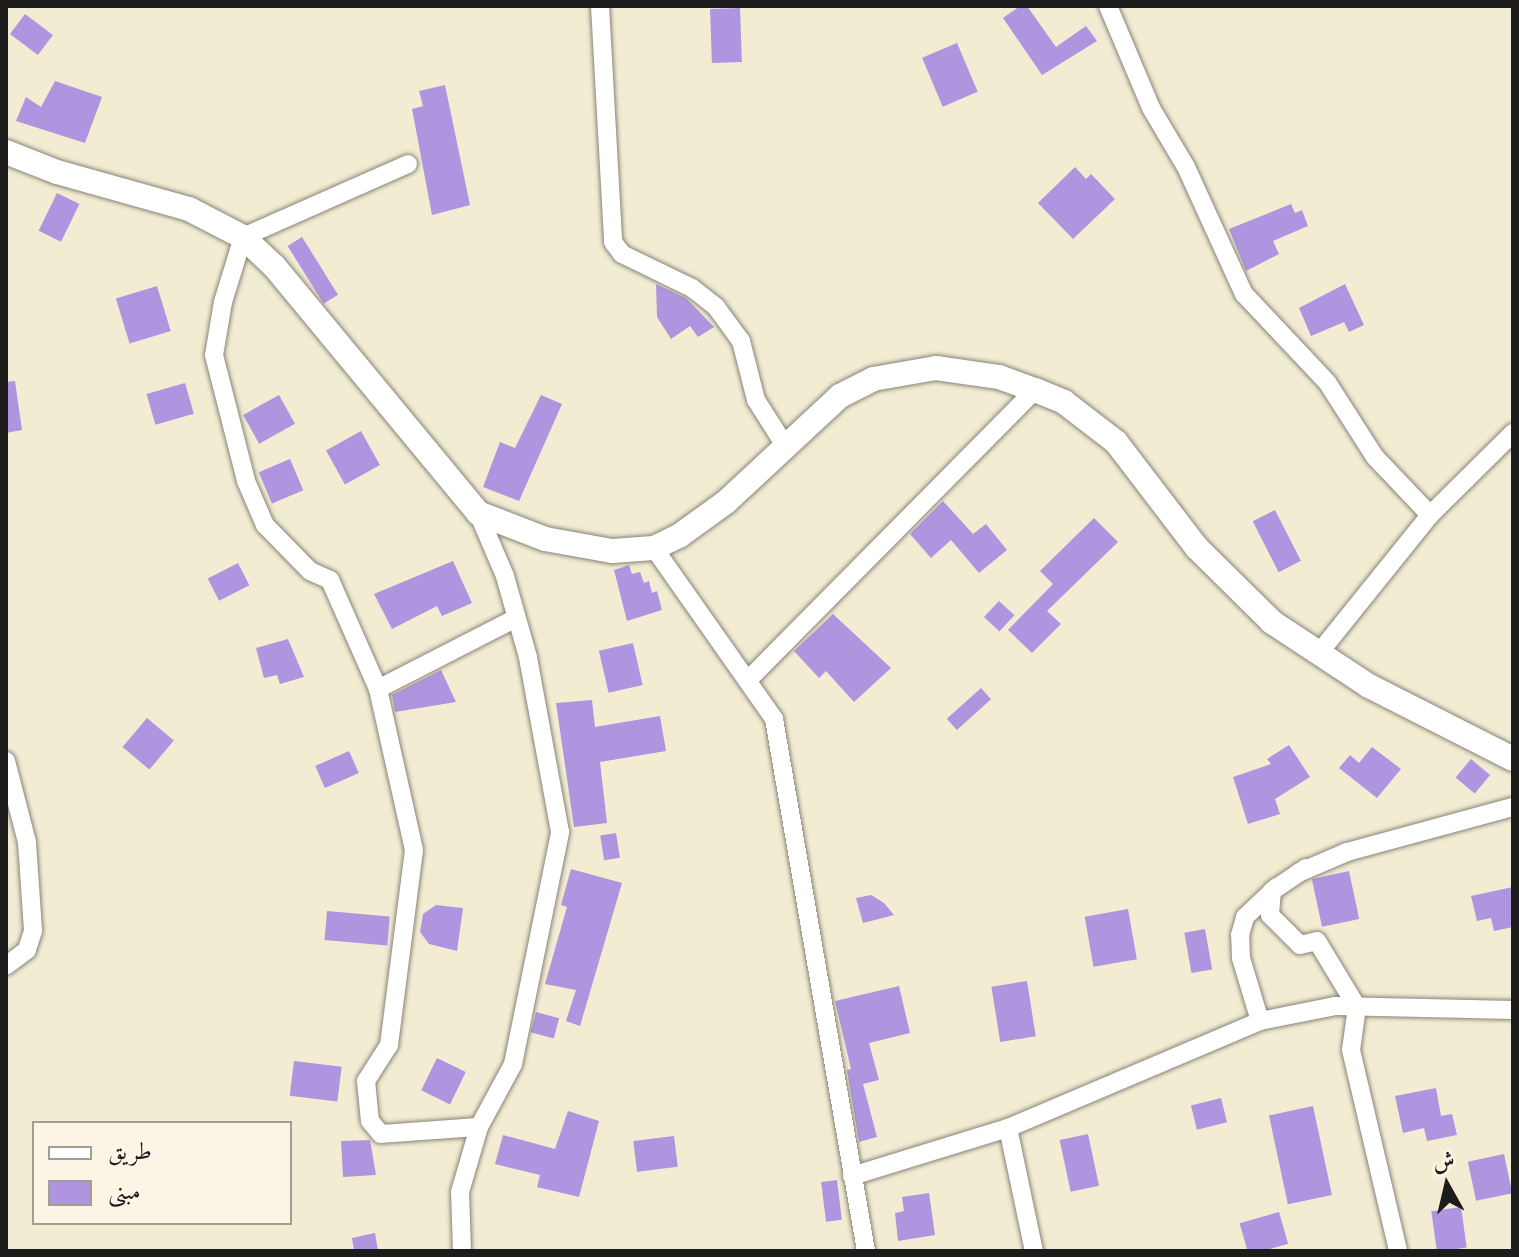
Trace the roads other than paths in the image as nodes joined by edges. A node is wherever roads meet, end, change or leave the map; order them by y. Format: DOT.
graph roads {
  1 [pos="600,6"];
  2 [pos="1108,6"];
  3 [pos="6,152"];
  4 [pos="408,164"];
  5 [pos="243,237"];
  6 [pos="1035,390"];
  7 [pos="1513,433"];
  8 [pos="784,444"];
  9 [pos="478,513"];
  10 [pos="1430,515"];
  11 [pos="654,548"];
  12 [pos="514,619"];
  13 [pos="1319,653"];
  14 [pos="748,680"];
  15 [pos="378,689"];
  16 [pos="1513,759"];
  17 [pos="6,761"];
  18 [pos="1513,807"];
  19 [pos="1306,868"];
  20 [pos="6,966"];
  21 [pos="1357,1007"];
  22 [pos="1513,1010"];
  23 [pos="1260,1021"];
  24 [pos="479,1127"];
  25 [pos="1008,1128"];
  26 [pos="852,1176"];
  27 [pos="462,1251"];
  28 [pos="866,1251"];
  29 [pos="1034,1251"];
  30 [pos="1398,1251"];
  1 -- 8 [label="street"];
  2 -- 10 [label="street"];
  3 -- 5 [label="street"];
  4 -- 5 [label="street"];
  5 -- 9 [label="street"];
  5 -- 15 [label="street"];
  6 -- 8 [label="street"];
  6 -- 13 [label="street"];
  6 -- 14 [label="street"];
  7 -- 10 [label="street"];
  8 -- 11 [label="street"];
  9 -- 11 [label="street"];
  9 -- 12 [label="street"];
  10 -- 13 [label="street"];
  11 -- 14 [label="street"];
  12 -- 15 [label="street"];
  12 -- 24 [label="street"];
  13 -- 16 [label="street"];
  14 -- 26 [label="street"];
  15 -- 24 [label="street"];
  17 -- 20 [label="street"];
  18 -- 19 [label="street"];
  19 -- 21 [label="street"];
  19 -- 23 [label="street"];
  21 -- 22 [label="street"];
  21 -- 23 [label="street"];
  21 -- 30 [label="street"];
  23 -- 25 [label="street"];
  24 -- 27 [label="street"];
  25 -- 26 [label="street"];
  25 -- 29 [label="street"];
  26 -- 28 [label="street"];
}
